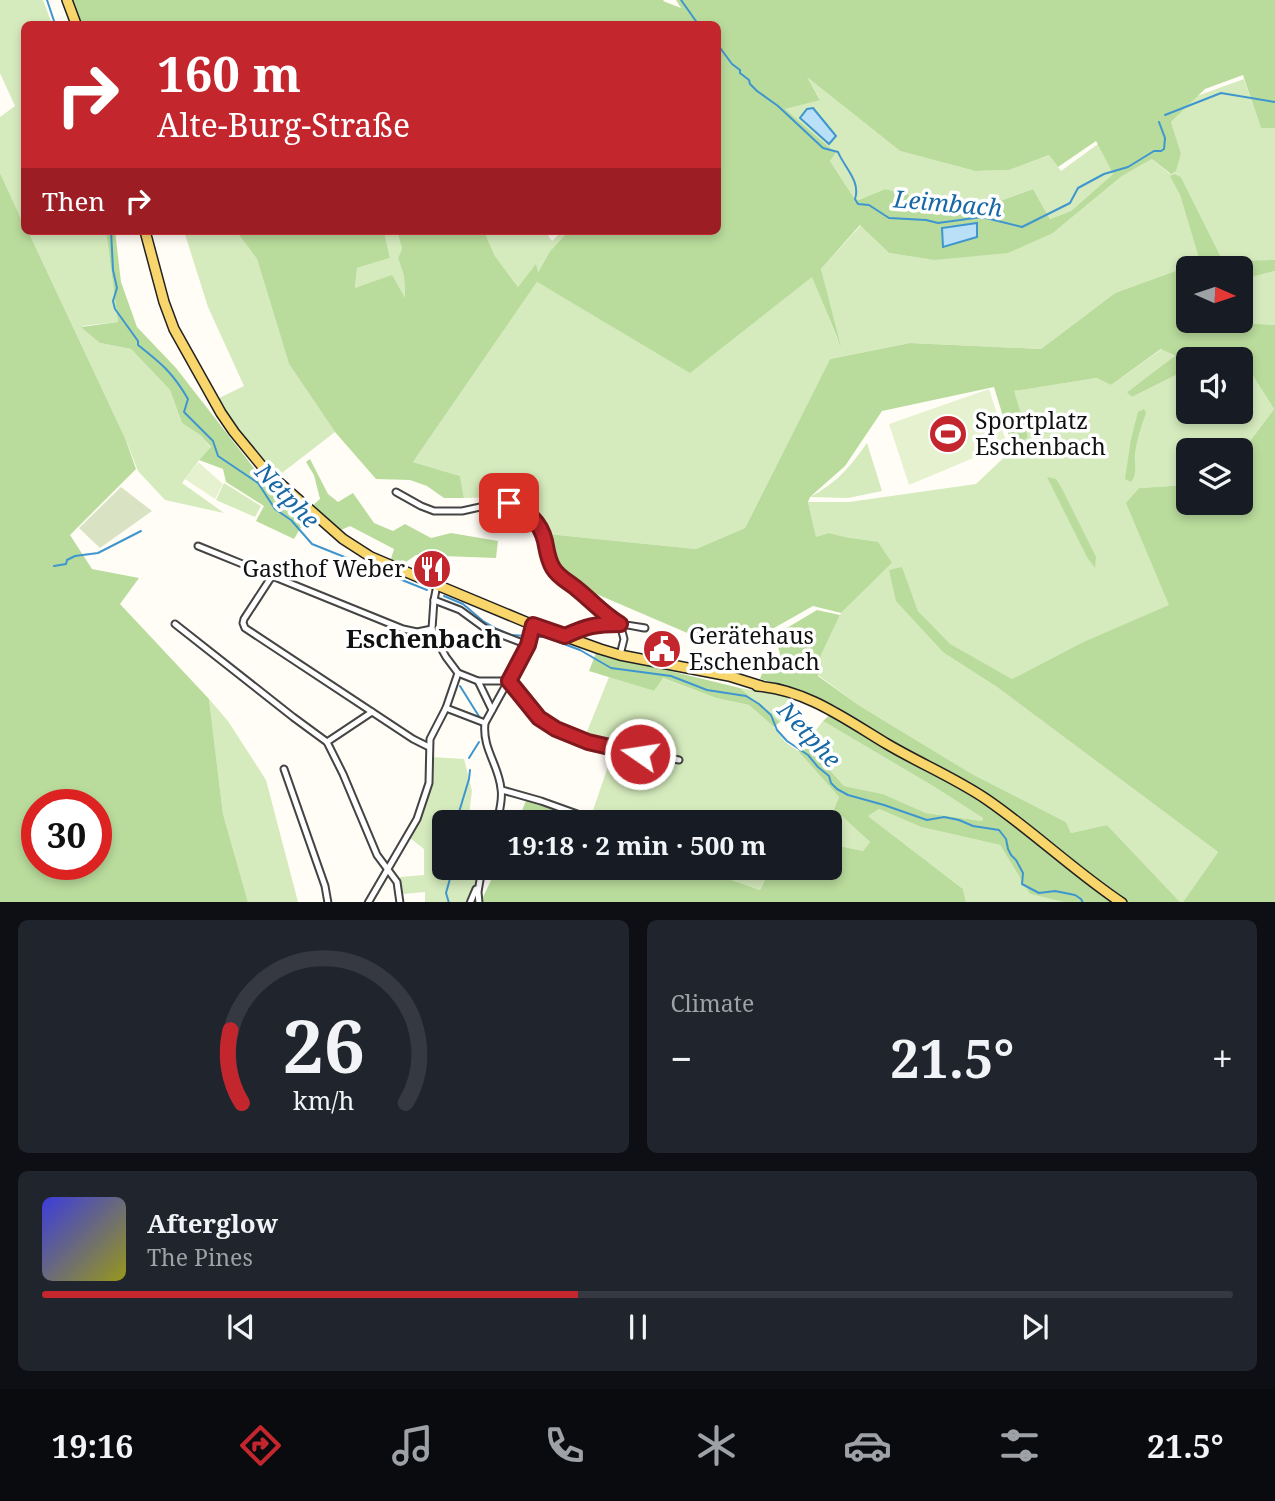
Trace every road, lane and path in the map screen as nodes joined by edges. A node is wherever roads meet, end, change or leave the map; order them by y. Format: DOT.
graph roads {
  1 [pos="66,0"];
  2 [pos="75,21"];
  3 [pos="146,235"];
  4 [pos="396,492"];
  5 [pos="198,546"];
  6 [pos="272,576"];
  7 [pos="437,585"];
  8 [pos="433,600"];
  9 [pos="175,624"];
  10 [pos="620,624"];
  11 [pos="532,628"];
  12 [pos="645,628"];
  13 [pos="432,629"];
  14 [pos="565,636"];
  15 [pos="529,642"];
  16 [pos="620,655"];
  17 [pos="458,673"];
  18 [pos="478,681"];
  19 [pos="509,681"];
  20 [pos="446,708"];
  21 [pos="493,710"];
  22 [pos="372,712"];
  23 [pos="485,723"];
  24 [pos="327,742"];
  25 [pos="429,747"];
  26 [pos="679,760"];
  27 [pos="284,769"];
  28 [pos="502,790"];
  29 [pos="499,810"];
  30 [pos="567,810"];
  31 [pos="387,869"];
  32 [pos="479,881"];
  33 [pos="328,902"];
  34 [pos="368,902"];
  35 [pos="400,902"];
  36 [pos="470,902"];
  37 [pos="479,902"];
  38 [pos="1122,902"];
  1 -- 2 [label="main road"];
  3 -- 7 [label="main road"];
  4 -- 10 [label="street"];
  5 -- 6 [label="street"];
  6 -- 13 [label="street"];
  6 -- 22 [label="street"];
  7 -- 8 [label="street"];
  7 -- 11 [label="main road"];
  8 -- 13 [label="street"];
  8 -- 15 [label="street"];
  9 -- 24 [label="street"];
  10 -- 12 [label="street"];
  10 -- 14 [label="street"];
  10 -- 16 [label="street"];
  11 -- 14 [label="main road"];
  11 -- 15 [label="street"];
  13 -- 17 [label="street"];
  14 -- 16 [label="main road"];
  15 -- 19 [label="street"];
  16 -- 38 [label="main road"];
  17 -- 18 [label="street"];
  17 -- 20 [label="street"];
  18 -- 19 [label="street"];
  18 -- 21 [label="street"];
  19 -- 21 [label="street"];
  19 -- 26 [label="street"];
  20 -- 23 [label="street"];
  20 -- 25 [label="street"];
  21 -- 23 [label="street"];
  22 -- 24 [label="street"];
  22 -- 25 [label="street"];
  23 -- 28 [label="street"];
  24 -- 31 [label="street"];
  25 -- 31 [label="street"];
  27 -- 33 [label="street"];
  28 -- 29 [label="street"];
  28 -- 30 [label="street"];
  31 -- 34 [label="street"];
  31 -- 35 [label="street"];
  32 -- 36 [label="street"];
  32 -- 37 [label="street"];
}
